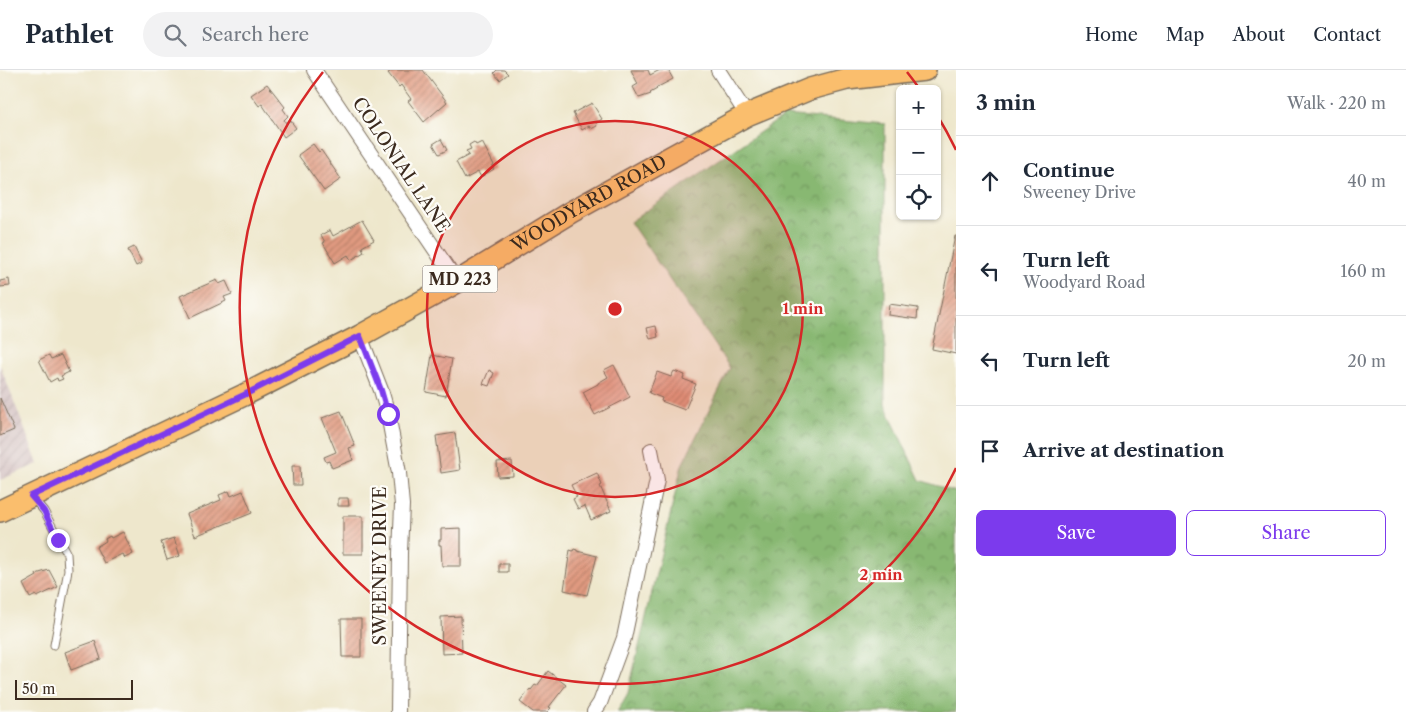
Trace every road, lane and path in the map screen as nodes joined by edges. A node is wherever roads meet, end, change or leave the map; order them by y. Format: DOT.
graph roads {
  1 [pos="314,70"];
  2 [pos="718,70"];
  3 [pos="925,70"];
  4 [pos="748,115"];
  5 [pos="457,282"];
  6 [pos="360,336"];
  7 [pos="651,450"];
  8 [pos="31,496"];
  9 [pos="0,511"];
  10 [pos="54,645"];
  11 [pos="398,712"];
  12 [pos="594,712"];
  1 -- 5 [label="street, COLONIAL LANE"];
  2 -- 4 [label="street"];
  3 -- 4 [label="main road, WOODYARD ROAD / MD 223"];
  4 -- 5 [label="main road, WOODYARD ROAD / MD 223"];
  5 -- 6 [label="main road, WOODYARD ROAD / MD 223"];
  6 -- 8 [label="main road, WOODYARD ROAD / MD 223"];
  6 -- 11 [label="street, SWEENEY DRIVE"];
  7 -- 12 [label="street"];
  8 -- 9 [label="main road, WOODYARD ROAD / MD 223"];
  8 -- 10 [label="lane"];
}
